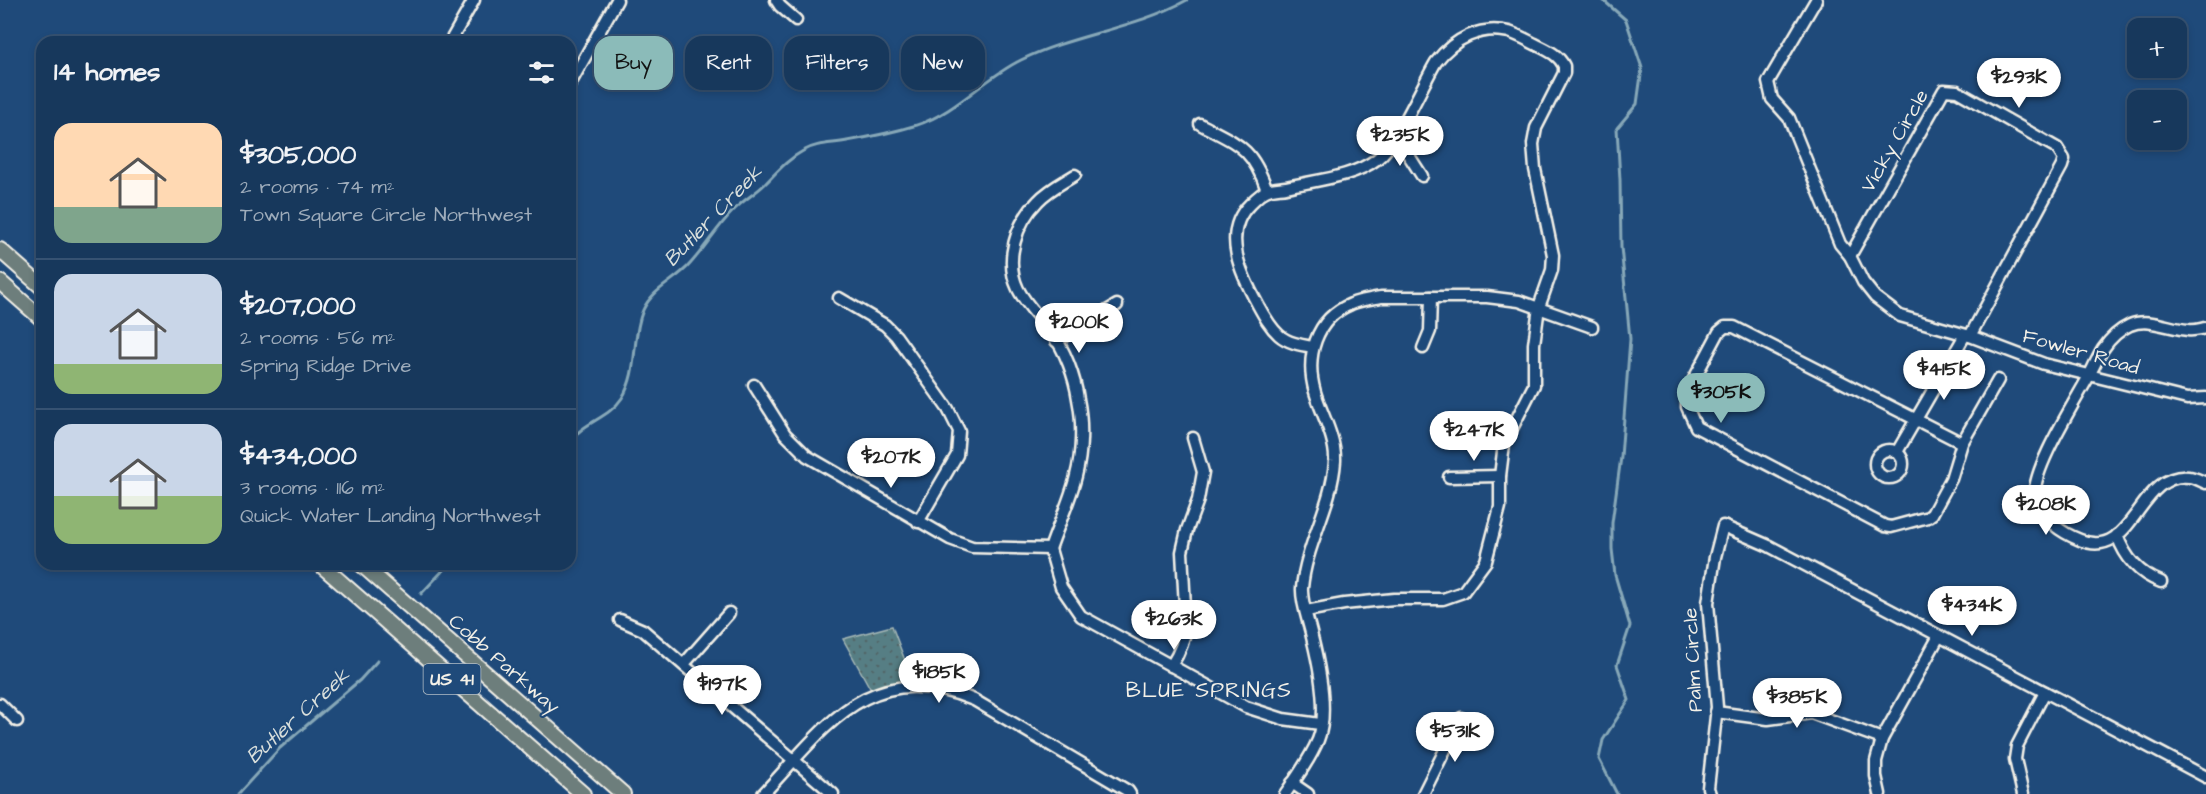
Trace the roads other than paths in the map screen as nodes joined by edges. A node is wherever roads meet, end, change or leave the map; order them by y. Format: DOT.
graph roads {
  1 [pos="474,0"];
  2 [pos="617,0"];
  3 [pos="776,0"];
  4 [pos="1816,0"];
  5 [pos="796,20"];
  6 [pos="453,36"];
  7 [pos="576,73"];
  8 [pos="1200,124"];
  9 [pos="1391,141"];
  10 [pos="1075,175"];
  11 [pos="1422,176"];
  12 [pos="1268,190"];
  13 [pos="0,250"];
  14 [pos="1850,256"];
  15 [pos="0,282"];
  16 [pos="36,282"];
  17 [pos="1431,297"];
  18 [pos="839,298"];
  19 [pos="1117,304"];
  20 [pos="1539,307"];
  21 [pos="36,315"];
  22 [pos="1593,327"];
  23 [pos="2206,328"];
  24 [pos="1968,336"];
  25 [pos="1056,340"];
  26 [pos="1313,347"];
  27 [pos="1424,348"];
  28 [pos="2089,375"];
  29 [pos="1998,380"];
  30 [pos="754,385"];
  31 [pos="2206,398"];
  32 [pos="1916,419"];
  33 [pos="1193,438"];
  34 [pos="1962,443"];
  35 [pos="1897,452"];
  36 [pos="1500,476"];
  37 [pos="1449,477"];
  38 [pos="2206,483"];
  39 [pos="918,522"];
  40 [pos="2117,535"];
  41 [pos="1050,549"];
  42 [pos="327,570"];
  43 [pos="368,570"];
  44 [pos="2161,582"];
  45 [pos="1306,611"];
  46 [pos="729,613"];
  47 [pos="620,620"];
  48 [pos="1939,636"];
  49 [pos="684,664"];
  50 [pos="1171,666"];
  51 [pos="2045,692"];
  52 [pos="0,704"];
  53 [pos="1716,712"];
  54 [pos="1461,718"];
  55 [pos="17,721"];
  56 [pos="1320,724"];
  57 [pos="1882,740"];
  58 [pos="794,760"];
  59 [pos="2206,777"];
  60 [pos="1292,783"];
  61 [pos="583,794"];
  62 [pos="623,794"];
  63 [pos="763,794"];
  64 [pos="833,794"];
  65 [pos="1130,794"];
  66 [pos="1285,794"];
  67 [pos="1308,794"];
  68 [pos="1423,794"];
  69 [pos="1710,794"];
  70 [pos="1881,794"];
  71 [pos="2023,794"];
  1 -- 6 [label="street"];
  2 -- 7 [label="street"];
  3 -- 5 [label="street"];
  4 -- 14 [label="street, Fowler Road"];
  8 -- 12 [label="street"];
  9 -- 11 [label="street"];
  9 -- 12 [label="street"];
  9 -- 20 [label="street"];
  10 -- 25 [label="street"];
  12 -- 26 [label="street"];
  13 -- 16 [label="main road"];
  14 -- 24 [label="street, Fowler Road"];
  14 -- 24 [label="street, Vicky Circle"];
  15 -- 21 [label="main road"];
  17 -- 20 [label="street"];
  17 -- 26 [label="street"];
  17 -- 27 [label="street"];
  18 -- 39 [label="street"];
  19 -- 25 [label="street"];
  20 -- 22 [label="street"];
  20 -- 36 [label="street"];
  23 -- 28 [label="street"];
  24 -- 28 [label="street, Fowler Road"];
  24 -- 32 [label="street"];
  25 -- 41 [label="street"];
  26 -- 45 [label="street"];
  28 -- 31 [label="street, Fowler Road"];
  28 -- 40 [label="street"];
  29 -- 34 [label="street"];
  30 -- 39 [label="street"];
  32 -- 34 [label="street"];
  32 -- 34 [label="street"];
  32 -- 35 [label="street"];
  33 -- 50 [label="street"];
  36 -- 37 [label="street"];
  36 -- 45 [label="street"];
  38 -- 40 [label="street"];
  39 -- 41 [label="street"];
  40 -- 44 [label="street"];
  41 -- 50 [label="street"];
  42 -- 61 [label="main road, US 41"];
  43 -- 62 [label="main road, Cobb Parkway / US 41"];
  45 -- 56 [label="street"];
  46 -- 49 [label="street"];
  47 -- 49 [label="street"];
  48 -- 51 [label="street"];
  48 -- 53 [label="street, Palm Circle"];
  48 -- 57 [label="street"];
  49 -- 58 [label="street"];
  50 -- 56 [label="street"];
  51 -- 59 [label="street"];
  51 -- 71 [label="street"];
  52 -- 55 [label="street"];
  53 -- 57 [label="street"];
  53 -- 69 [label="street, Palm Circle"];
  54 -- 68 [label="street"];
  56 -- 60 [label="street"];
  57 -- 70 [label="street"];
  58 -- 63 [label="street"];
  58 -- 64 [label="street"];
  58 -- 65 [label="street"];
  60 -- 66 [label="street"];
  60 -- 67 [label="street"];
}
